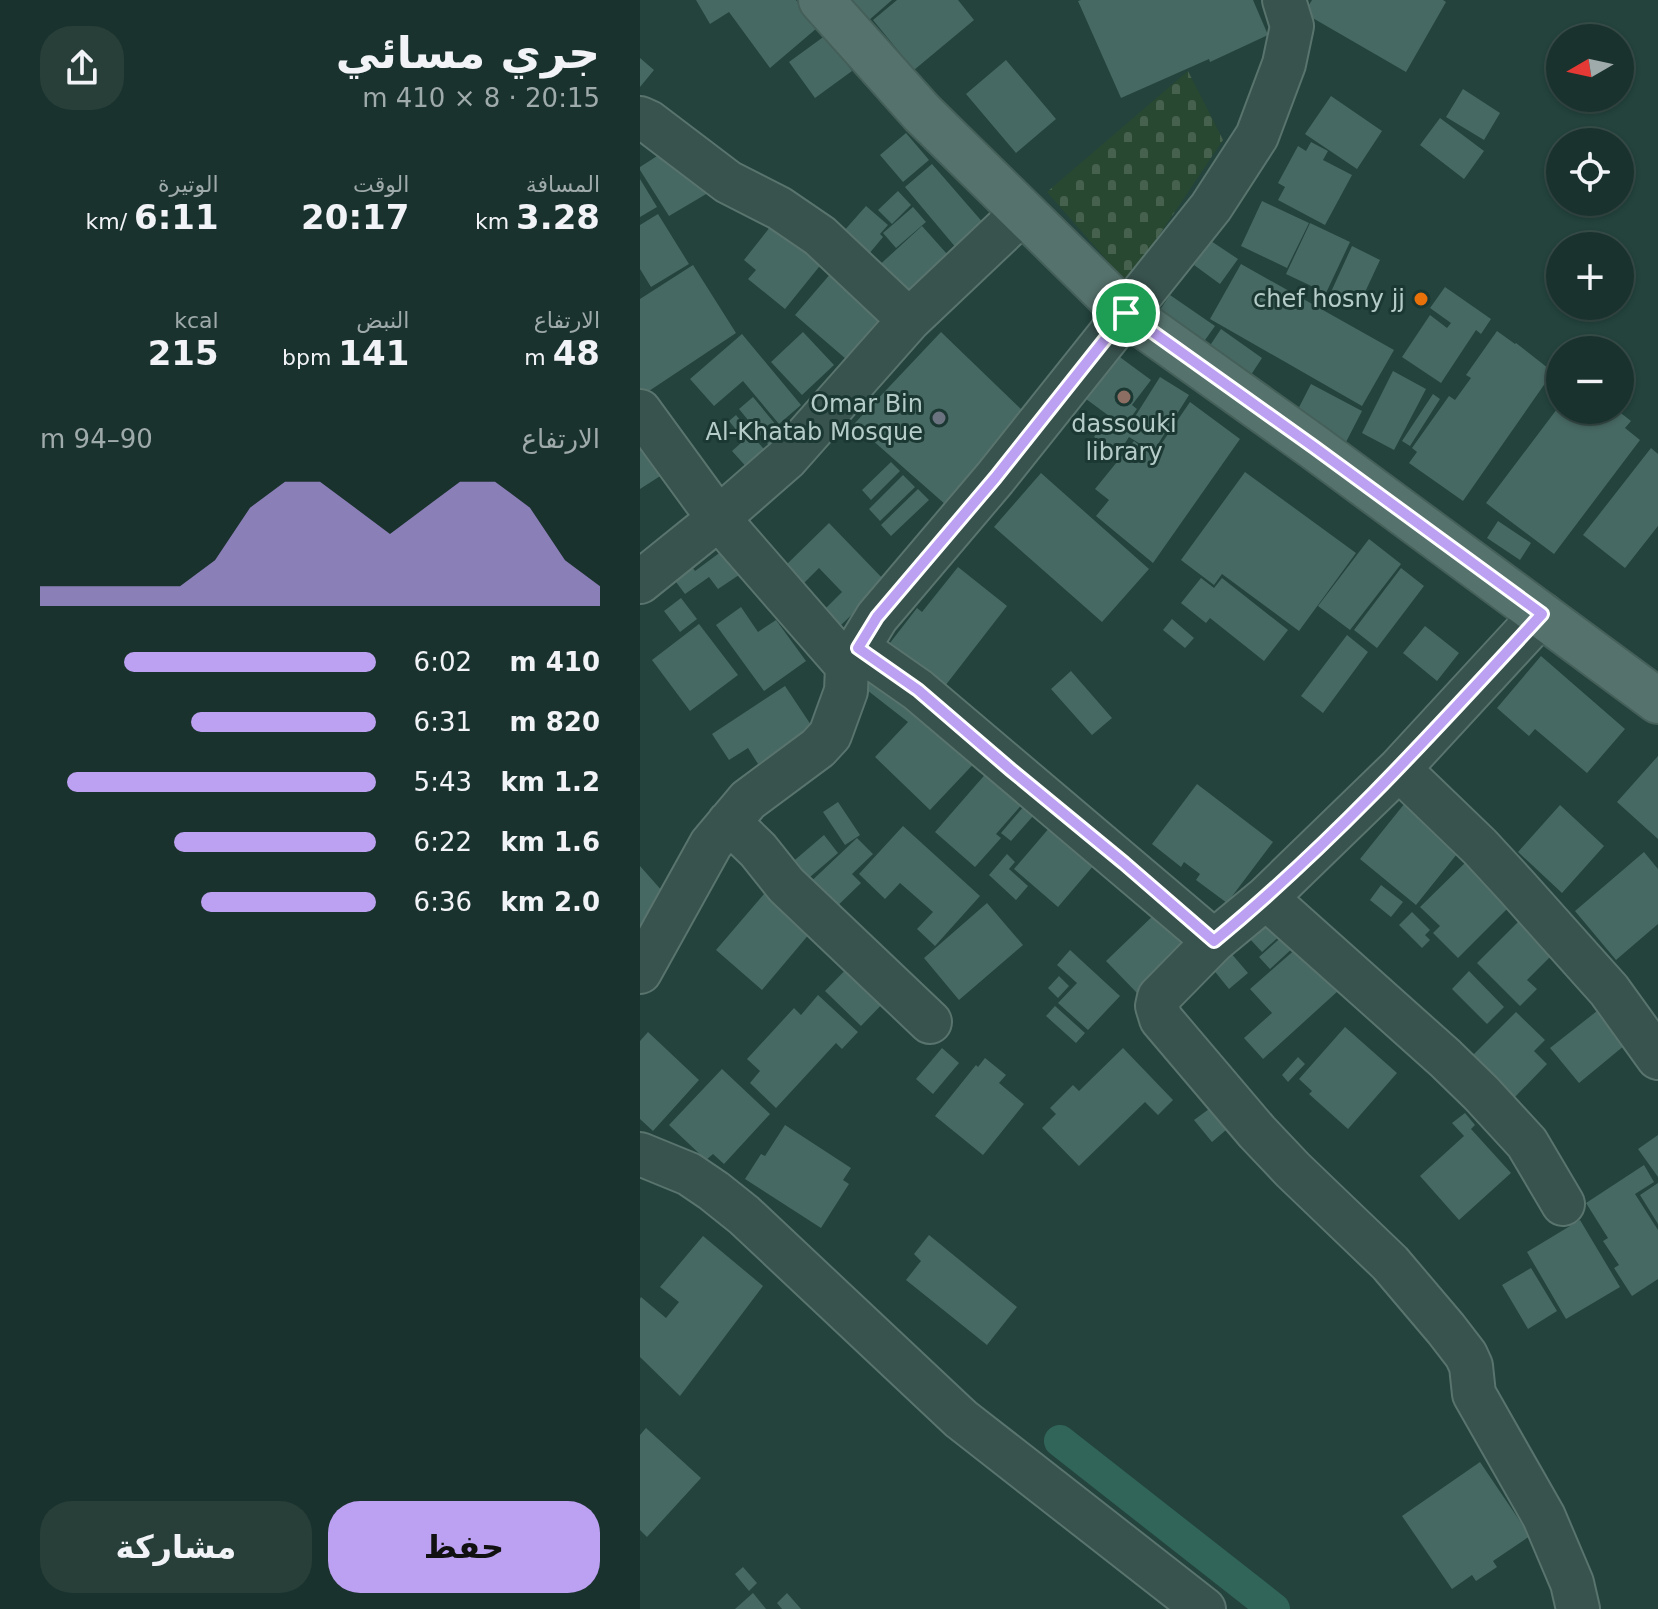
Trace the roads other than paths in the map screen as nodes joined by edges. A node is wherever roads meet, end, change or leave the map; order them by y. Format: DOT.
graph roads {
  1 [pos="821,0"];
  2 [pos="1284,0"];
  3 [pos="640,118"];
  4 [pos="1022,213"];
  5 [pos="1126,313"];
  6 [pos="909,320"];
  7 [pos="640,411"];
  8 [pos="718,518"];
  9 [pos="640,582"];
  10 [pos="1542,614"];
  11 [pos="853,657"];
  12 [pos="1658,701"];
  13 [pos="1399,769"];
  14 [pos="729,822"];
  15 [pos="1266,898"];
  16 [pos="1214,941"];
  17 [pos="640,972"];
  18 [pos="930,1022"];
  19 [pos="1658,1058"];
  20 [pos="640,1154"];
  21 [pos="1563,1204"];
  22 [pos="1204,1609"];
  23 [pos="1578,1609"];
  1 -- 4 [label="main road"];
  2 -- 5 [label="street"];
  3 -- 6 [label="street"];
  4 -- 5 [label="main road"];
  4 -- 6 [label="street"];
  5 -- 10 [label="main road"];
  5 -- 11 [label="street"];
  6 -- 8 [label="street"];
  7 -- 8 [label="street"];
  8 -- 9 [label="street"];
  8 -- 11 [label="street"];
  10 -- 12 [label="main road"];
  10 -- 13 [label="street"];
  11 -- 14 [label="street"];
  11 -- 16 [label="street"];
  13 -- 15 [label="street"];
  13 -- 19 [label="street"];
  14 -- 17 [label="street"];
  14 -- 18 [label="street"];
  15 -- 16 [label="street"];
  15 -- 21 [label="street"];
  16 -- 23 [label="street"];
  20 -- 22 [label="street"];
}
